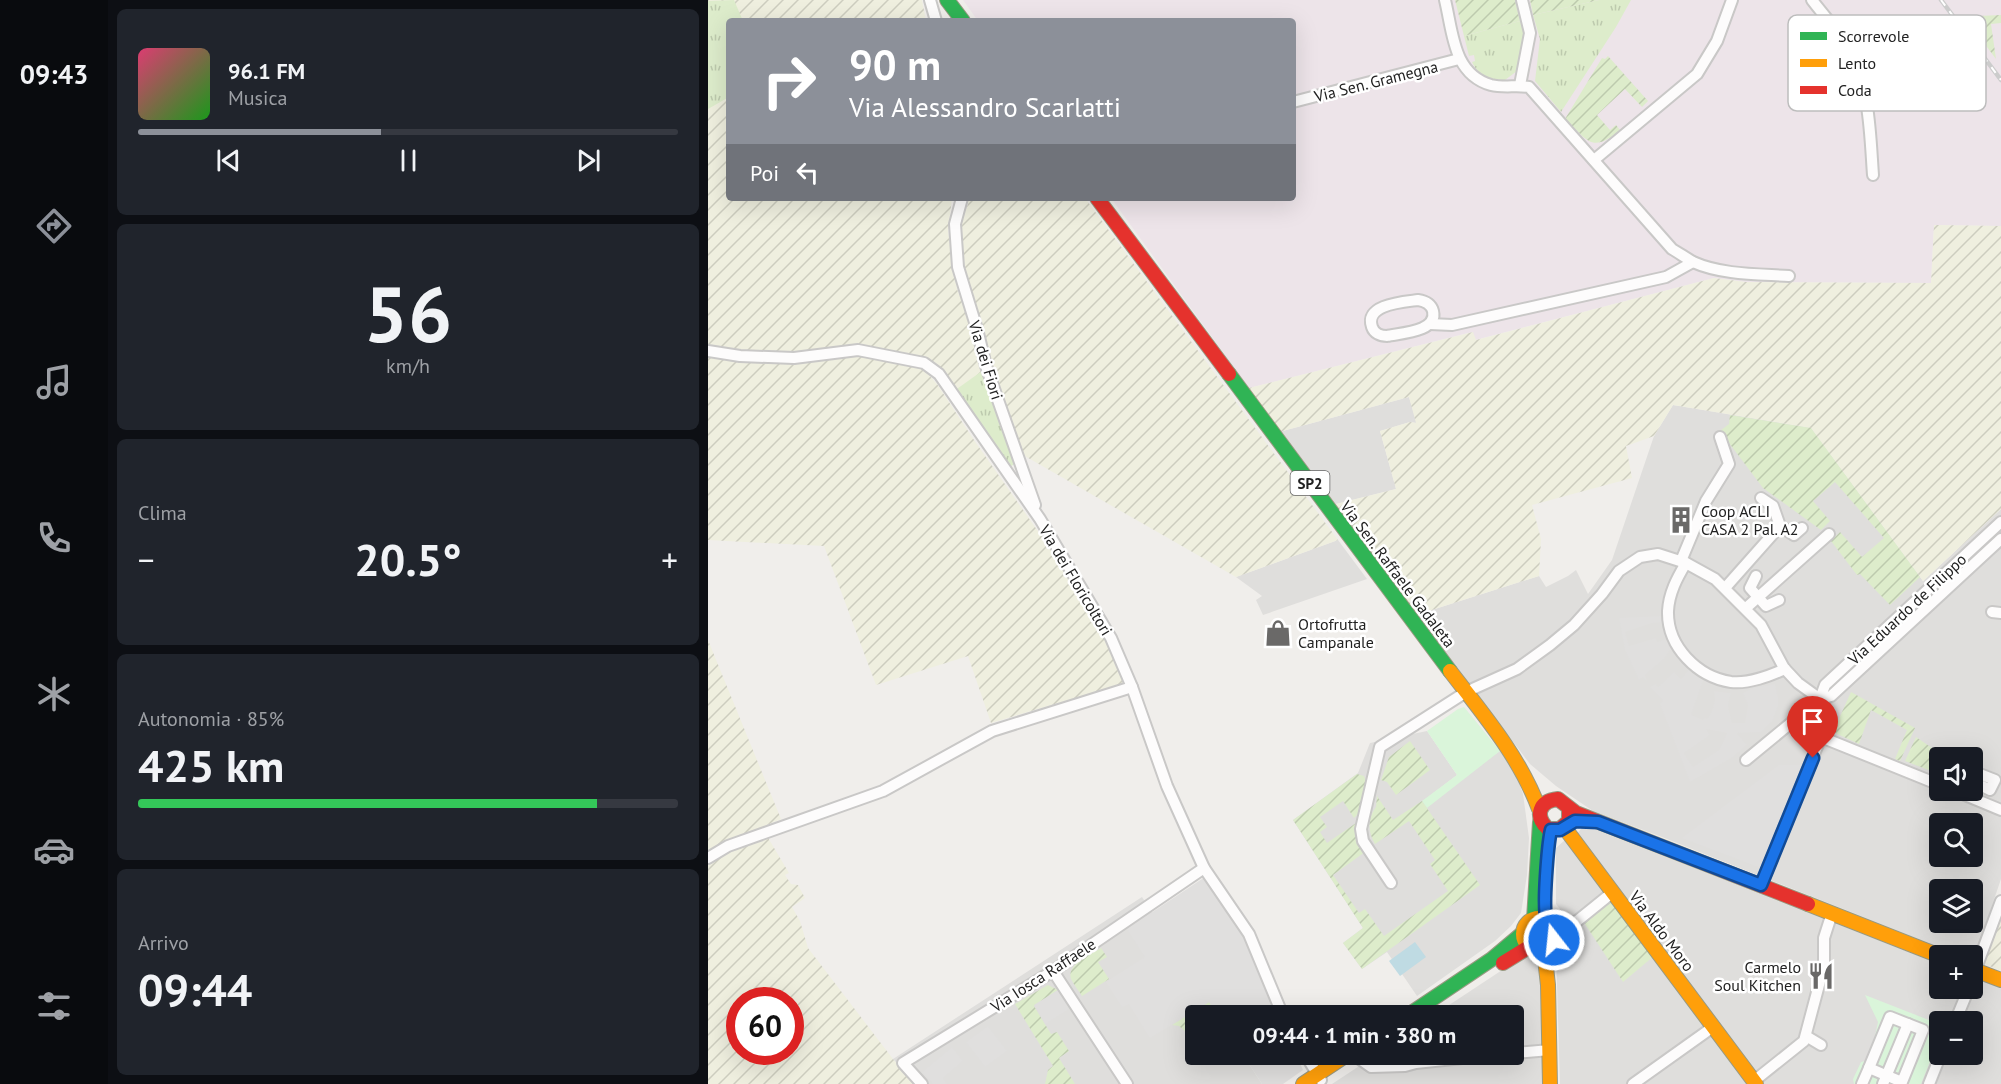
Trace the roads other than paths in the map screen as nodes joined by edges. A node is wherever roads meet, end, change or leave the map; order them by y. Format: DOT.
graph roads {
  1 [pos="930,0"];
  2 [pos="947,0"];
  3 [pos="1444,0"];
  4 [pos="1522,0"];
  5 [pos="1732,0"];
  6 [pos="1812,0"];
  7 [pos="1823,15"];
  8 [pos="935,18"];
  9 [pos="961,18"];
  10 [pos="1459,59"];
  11 [pos="1520,85"];
  12 [pos="1296,101"];
  13 [pos="1867,111"];
  14 [pos="1594,160"];
  15 [pos="1873,175"];
  16 [pos="961,201"];
  17 [pos="1100,201"];
  18 [pos="1693,262"];
  19 [pos="1789,276"];
  20 [pos="1430,324"];
  21 [pos="708,351"];
  22 [pos="1720,437"];
  23 [pos="1761,498"];
  24 [pos="1040,519"];
  25 [pos="2001,522"];
  26 [pos="1779,526"];
  27 [pos="1802,528"];
  28 [pos="1829,534"];
  29 [pos="2001,539"];
  30 [pos="1684,562"];
  31 [pos="1756,576"];
  32 [pos="1725,588"];
  33 [pos="1758,597"];
  34 [pos="1779,600"];
  35 [pos="1746,608"];
  36 [pos="1785,669"];
  37 [pos="1131,687"];
  38 [pos="1466,692"];
  39 [pos="1826,698"];
  40 [pos="1821,737"];
  41 [pos="1746,760"];
  42 [pos="1519,768"];
  43 [pos="1929,781"];
  44 [pos="1553,798"];
  45 [pos="1983,801"];
  46 [pos="1569,808"];
  47 [pos="2001,810"];
  48 [pos="1598,822"];
  49 [pos="1552,823"];
  50 [pos="708,858"];
  51 [pos="1204,868"];
  52 [pos="1391,883"];
  53 [pos="1761,885"];
  54 [pos="1613,892"];
  55 [pos="2001,901"];
  56 [pos="1832,913"];
  57 [pos="1540,920"];
  58 [pos="1523,933"];
  59 [pos="1556,936"];
  60 [pos="1529,947"];
  61 [pos="1983,949"];
  62 [pos="1545,950"];
  63 [pos="1929,952"];
  64 [pos="1053,971"];
  65 [pos="1983,975"];
  66 [pos="2001,980"];
  67 [pos="1278,1005"];
  68 [pos="1423,1005"];
  69 [pos="1439,1005"];
  70 [pos="1908,1024"];
  71 [pos="1713,1027"];
  72 [pos="1806,1036"];
  73 [pos="1821,1045"];
  74 [pos="1550,1050"];
  75 [pos="1524,1052"];
  76 [pos="1337,1065"];
  77 [pos="1367,1065"];
  78 [pos="1408,1065"];
  79 [pos="1937,1065"];
  80 [pos="1869,1068"];
  81 [pos="1313,1079"];
  82 [pos="1885,1080"];
  83 [pos="1755,1082"];
  84 [pos="1901,1083"];
  85 [pos="922,1084"];
  86 [pos="1127,1084"];
  87 [pos="1550,1084"];
  88 [pos="1633,1084"];
  89 [pos="1862,1084"];
  90 [pos="1929,1084"];
  1 -- 8 [label="street"];
  2 -- 9 [label="main road"];
  3 -- 10 [label="street"];
  4 -- 11 [label="street"];
  5 -- 14 [label="street"];
  6 -- 7 [label="street"];
  10 -- 11 [label="street"];
  10 -- 12 [label="street, Via Sen. Gramegna"];
  11 -- 14 [label="street"];
  13 -- 15 [label="street"];
  14 -- 18 [label="street"];
  16 -- 24 [label="street, Via dei Fiori"];
  17 -- 38 [label="main road, Via Sen. Raffaele Gadaleta / SP2"];
  18 -- 19 [label="street"];
  18 -- 20 [label="street"];
  20 -- 20 [label="street"];
  21 -- 24 [label="street, Via dei Floricoltori"];
  22 -- 30 [label="street"];
  23 -- 26 [label="street"];
  24 -- 37 [label="street, Via dei Floricoltori"];
  25 -- 39 [label="street, Via Eduardo de Filippo"];
  26 -- 27 [label="street"];
  26 -- 32 [label="street"];
  28 -- 33 [label="street"];
  29 -- 39 [label="street, Via Eduardo de Filippo"];
  30 -- 32 [label="street"];
  30 -- 36 [label="street"];
  30 -- 38 [label="street"];
  31 -- 33 [label="street"];
  32 -- 35 [label="street"];
  33 -- 34 [label="street"];
  33 -- 35 [label="street"];
  35 -- 36 [label="street"];
  36 -- 39 [label="street"];
  37 -- 50 [label="street"];
  37 -- 51 [label="street, Via dei Floricoltori"];
  38 -- 42 [label="main road, Via Sen. Raffaele Gadaleta / SP2"];
  38 -- 52 [label="street"];
  39 -- 40 [label="street"];
  39 -- 41 [label="street, Via Eduardo de Filippo"];
  40 -- 43 [label="street"];
  40 -- 53 [label="street"];
  42 -- 44 [label="main road, Via Sen. Raffaele Gadaleta / SP2"];
  42 -- 49 [label="main road, Via Sen. Raffaele Gadaleta / SP2"];
  44 -- 46 [label="main road, Via Sen. Raffaele Gadaleta"];
  44 -- 49 [label="main road"];
  45 -- 47 [label="street"];
  46 -- 48 [label="main road, Via Sen. Raffaele Gadaleta"];
  46 -- 49 [label="main road"];
  48 -- 49 [label="main road"];
  48 -- 53 [label="main road, Via Sen. Raffaele Gadaleta"];
  49 -- 54 [label="main road, Via Aldo Moro"];
  49 -- 57 [label="main road"];
  51 -- 64 [label="street, Via Iosca Raffaele"];
  51 -- 67 [label="street, Via dei Floricoltori"];
  53 -- 56 [label="main road, Via Sen. Raffaele Gadaleta"];
  54 -- 59 [label="street"];
  54 -- 71 [label="main road, Via Aldo Moro"];
  55 -- 61 [label="street"];
  56 -- 63 [label="main road, Via Sen. Raffaele Gadaleta"];
  56 -- 72 [label="street"];
  57 -- 58 [label="main road"];
  57 -- 59 [label="main road"];
  58 -- 60 [label="main road"];
  58 -- 68 [label="main road"];
  59 -- 62 [label="main road"];
  60 -- 62 [label="main road"];
  60 -- 69 [label="main road"];
  62 -- 74 [label="main road"];
  64 -- 85 [label="street, Via Iosca Raffaele"];
  64 -- 86 [label="street"];
  65 -- 66 [label="main road"];
  70 -- 80 [label="street"];
  70 -- 82 [label="street"];
  70 -- 84 [label="street"];
  71 -- 83 [label="main road, Via Aldo Moro"];
  71 -- 88 [label="street"];
  72 -- 73 [label="street"];
  72 -- 83 [label="street"];
  74 -- 75 [label="street"];
  74 -- 87 [label="main road"];
  76 -- 81 [label="main road"];
  77 -- 78 [label="street"];
  79 -- 90 [label="street"];
  80 -- 82 [label="street"];
  80 -- 89 [label="street"];
  82 -- 84 [label="street"];
}
